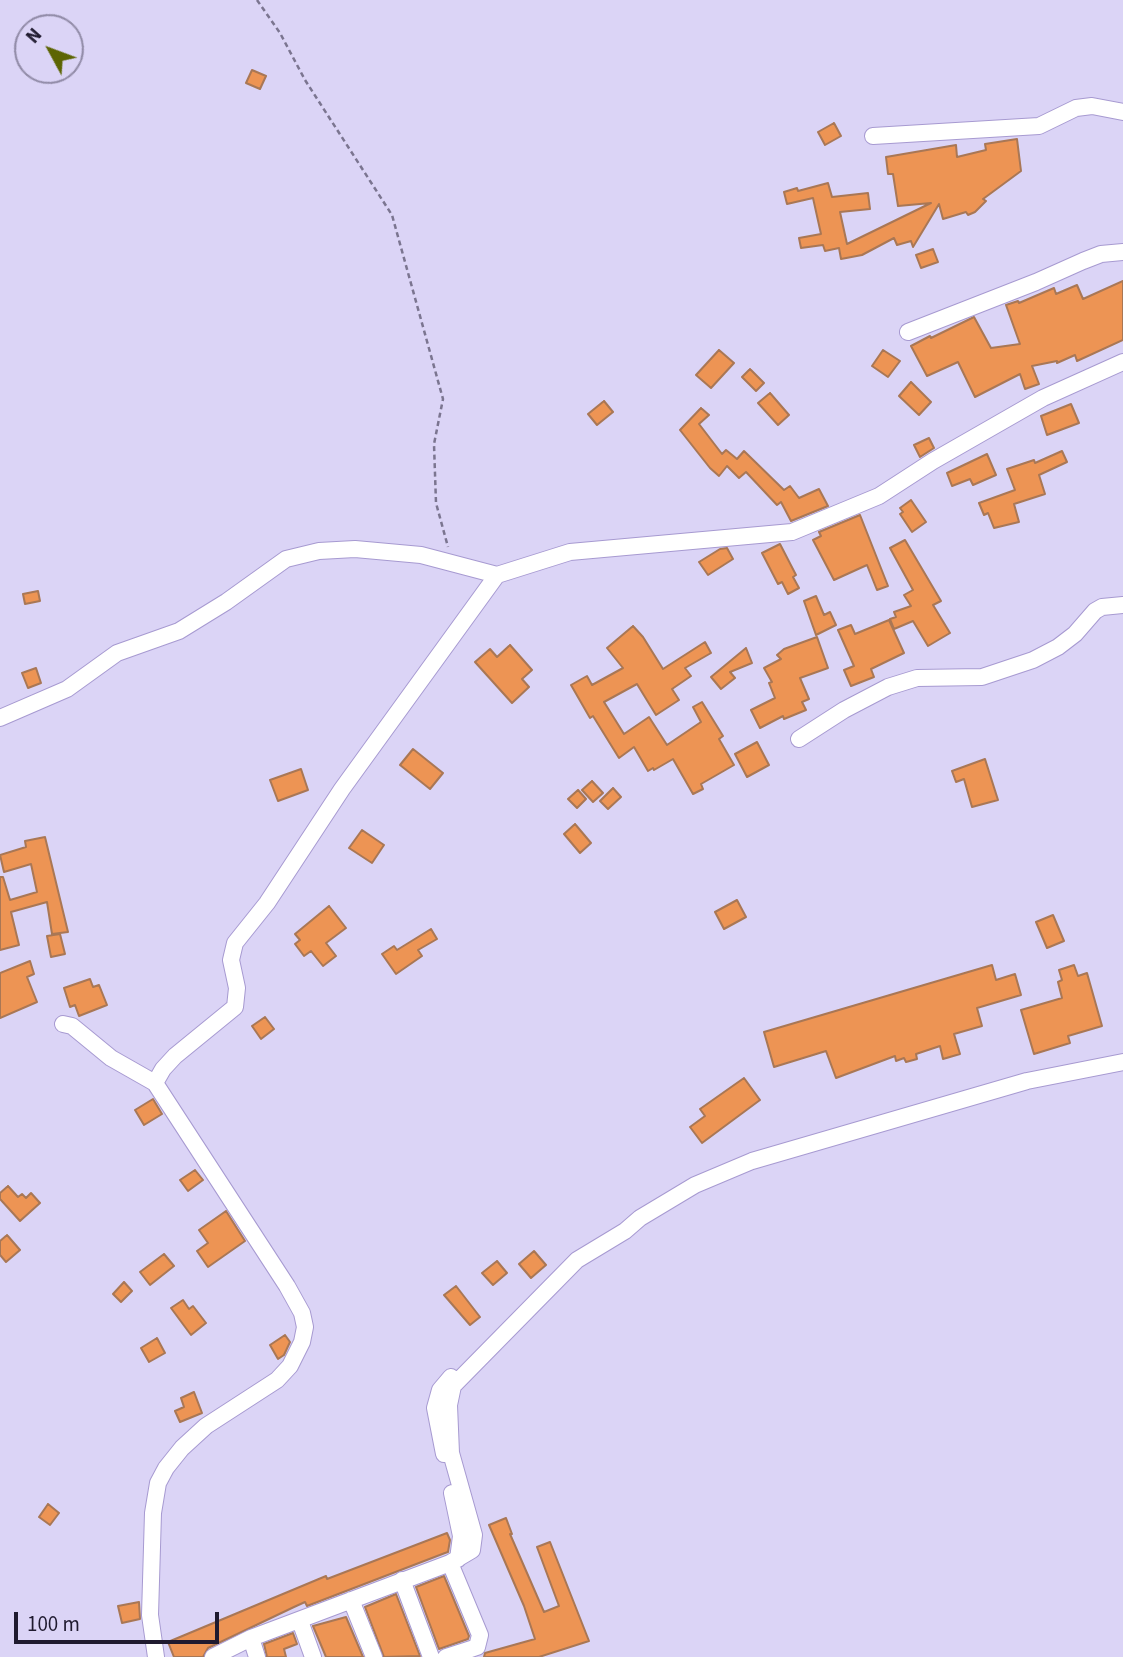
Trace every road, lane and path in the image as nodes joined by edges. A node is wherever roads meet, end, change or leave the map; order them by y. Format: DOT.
graph roads {
  1 [pos="257,0"];
  2 [pos="1123,112"];
  3 [pos="873,136"];
  4 [pos="1123,253"];
  5 [pos="908,332"];
  6 [pos="1123,362"];
  7 [pos="453,564"];
  8 [pos="497,575"];
  9 [pos="1123,605"];
  10 [pos="0,718"];
  11 [pos="799,739"];
  12 [pos="63,1024"];
  13 [pos="1123,1062"];
  14 [pos="155,1083"];
  15 [pos="454,1561"];
  16 [pos="402,1580"];
  17 [pos="351,1600"];
  18 [pos="300,1621"];
  19 [pos="251,1638"];
  20 [pos="156,1657"];
  21 [pos="213,1657"];
  22 [pos="257,1657"];
  23 [pos="313,1657"];
  24 [pos="374,1657"];
  25 [pos="431,1657"];
  26 [pos="446,1657"];
  1 -- 7 [label="path"];
  2 -- 3 [label="street"];
  4 -- 5 [label="street"];
  6 -- 8 [label="street"];
  7 -- 8 [label="street"];
  7 -- 10 [label="street"];
  8 -- 14 [label="street"];
  9 -- 11 [label="street"];
  12 -- 14 [label="street"];
  13 -- 15 [label="street"];
  14 -- 20 [label="street"];
  15 -- 16 [label="street"];
  15 -- 26 [label="street"];
  16 -- 17 [label="street"];
  16 -- 25 [label="street"];
  17 -- 18 [label="street"];
  17 -- 24 [label="street"];
  18 -- 19 [label="street"];
  18 -- 23 [label="street"];
  19 -- 21 [label="street"];
  19 -- 22 [label="street"];
}
